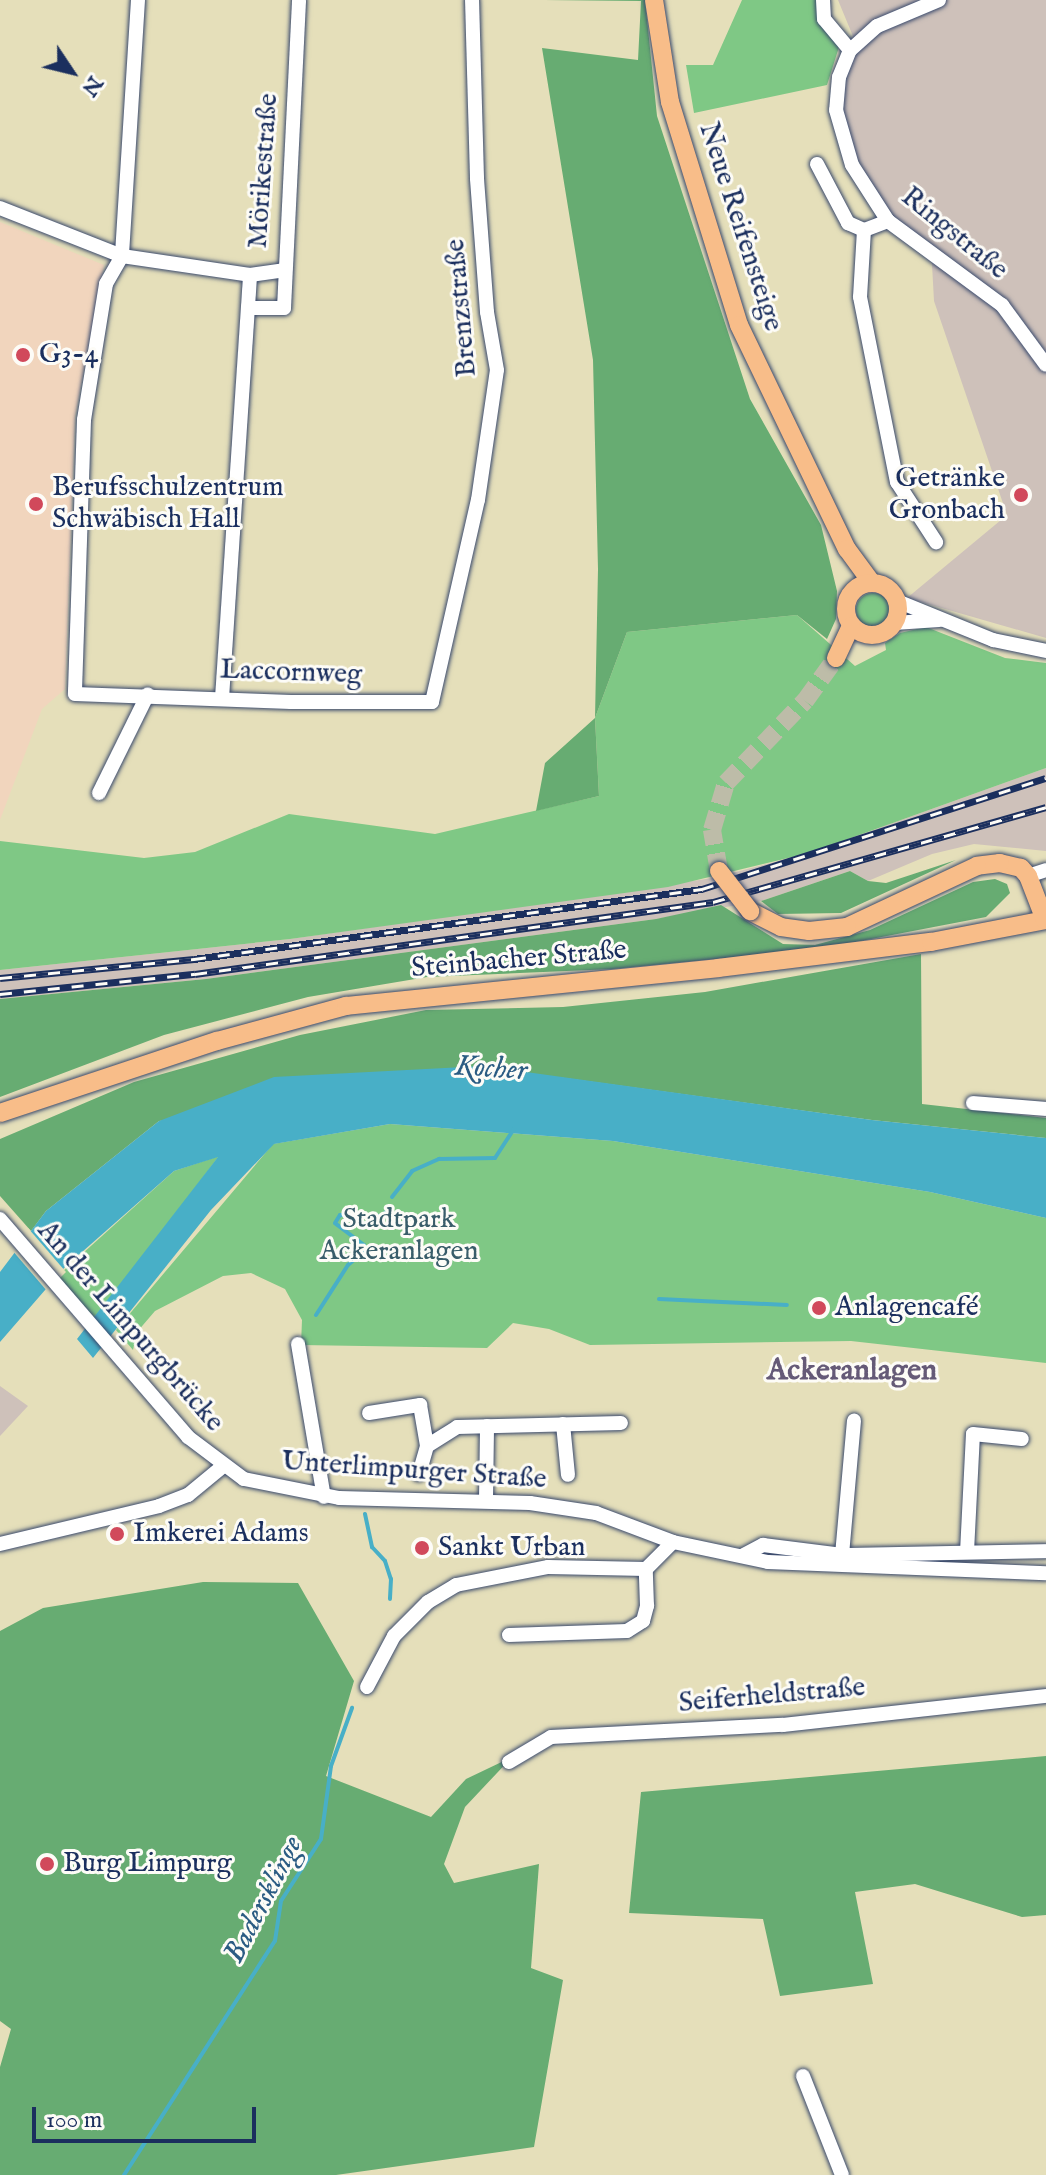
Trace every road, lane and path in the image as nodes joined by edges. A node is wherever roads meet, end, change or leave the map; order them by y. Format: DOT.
graph roads {
  1 [pos="138,0"];
  2 [pos="299,0"];
  3 [pos="472,0"];
  4 [pos="654,0"];
  5 [pos="823,0"];
  6 [pos="939,0"];
  7 [pos="850,50"];
  8 [pos="817,164"];
  9 [pos="0,208"];
  10 [pos="888,221"];
  11 [pos="864,230"];
  12 [pos="122,256"];
  13 [pos="284,270"];
  14 [pos="250,275"];
  15 [pos="249,308"];
  16 [pos="1046,365"];
  17 [pos="936,542"];
  18 [pos="847,549"];
  19 [pos="872,583"];
  20 [pos="853,592"];
  21 [pos="897,601"];
  22 [pos="943,619"];
  23 [pos="894,623"];
  24 [pos="856,630"];
  25 [pos="1046,651"];
  26 [pos="839,654"];
  27 [pos="148,694"];
  28 [pos="222,698"];
  29 [pos="432,702"];
  30 [pos="99,793"];
  31 [pos="1046,870"];
  32 [pos="719,871"];
  33 [pos="1028,876"];
  34 [pos="1046,920"];
  35 [pos="973,1103"];
  36 [pos="1046,1109"];
  37 [pos="3,1115"];
  38 [pos="0,1219"];
  39 [pos="298,1344"];
  40 [pos="369,1413"];
  41 [pos="854,1421"];
  42 [pos="621,1423"];
  43 [pos="563,1424"];
  44 [pos="487,1426"];
  45 [pos="1022,1439"];
  46 [pos="427,1446"];
  47 [pos="222,1467"];
  48 [pos="419,1474"];
  49 [pos="568,1475"];
  50 [pos="324,1497"];
  51 [pos="486,1500"];
  52 [pos="673,1542"];
  53 [pos="0,1544"];
  54 [pos="1046,1551"];
  55 [pos="967,1552"];
  56 [pos="842,1555"];
  57 [pos="742,1556"];
  58 [pos="646,1569"];
  59 [pos="1046,1573"];
  60 [pos="509,1635"];
  61 [pos="367,1687"];
  62 [pos="1046,1696"];
  63 [pos="509,1762"];
  64 [pos="803,2076"];
  65 [pos="842,2175"];
  1 -- 12 [label="street"];
  2 -- 13 [label="street, Mörikestraße"];
  3 -- 29 [label="street, Brenzstraße"];
  4 -- 18 [label="main road, Neue Reifensteige"];
  5 -- 7 [label="street"];
  6 -- 7 [label="street"];
  7 -- 10 [label="street, Ringstraße"];
  8 -- 11 [label="street"];
  9 -- 12 [label="street"];
  10 -- 11 [label="street"];
  10 -- 16 [label="street, Ringstraße"];
  11 -- 17 [label="street"];
  12 -- 14 [label="street"];
  12 -- 27 [label="street, Laccornweg"];
  13 -- 14 [label="street, Mörikestraße"];
  13 -- 15 [label="street"];
  14 -- 15 [label="street, Mörikestraße"];
  15 -- 28 [label="street, Mörikestraße"];
  18 -- 19 [label="main road, Neue Reifensteige"];
  18 -- 20 [label="main road, Neue Reifensteige"];
  19 -- 20 [label="main road"];
  19 -- 21 [label="main road"];
  20 -- 24 [label="main road"];
  21 -- 22 [label="street"];
  21 -- 23 [label="main road"];
  22 -- 23 [label="street"];
  22 -- 25 [label="street"];
  23 -- 24 [label="main road"];
  24 -- 26 [label="main road"];
  27 -- 28 [label="street, Laccornweg"];
  27 -- 30 [label="street"];
  28 -- 29 [label="street, Laccornweg"];
  31 -- 33 [label="street"];
  32 -- 33 [label="main road, bridge"];
  33 -- 34 [label="main road"];
  34 -- 37 [label="main road, Steinbacher Straße"];
  35 -- 36 [label="street"];
  38 -- 47 [label="street, An der Limpurgbrücke"];
  39 -- 50 [label="street"];
  40 -- 46 [label="street"];
  41 -- 56 [label="street"];
  42 -- 43 [label="street"];
  43 -- 44 [label="street"];
  43 -- 49 [label="street"];
  44 -- 46 [label="street"];
  44 -- 51 [label="street"];
  45 -- 55 [label="street"];
  46 -- 48 [label="street"];
  47 -- 50 [label="street, Unterlimpurger Straße"];
  47 -- 53 [label="street"];
  50 -- 51 [label="street, Unterlimpurger Straße"];
  51 -- 52 [label="street, Unterlimpurger Straße"];
  52 -- 57 [label="street, Unterlimpurger Straße"];
  52 -- 58 [label="street"];
  54 -- 55 [label="street, Unterlimpurger Straße"];
  55 -- 56 [label="street, Unterlimpurger Straße"];
  56 -- 57 [label="street, Unterlimpurger Straße"];
  57 -- 59 [label="street, Unterlimpurger Straße"];
  58 -- 60 [label="street"];
  58 -- 61 [label="street"];
  62 -- 63 [label="street, Seiferheldstraße"];
  64 -- 65 [label="street"];
}
